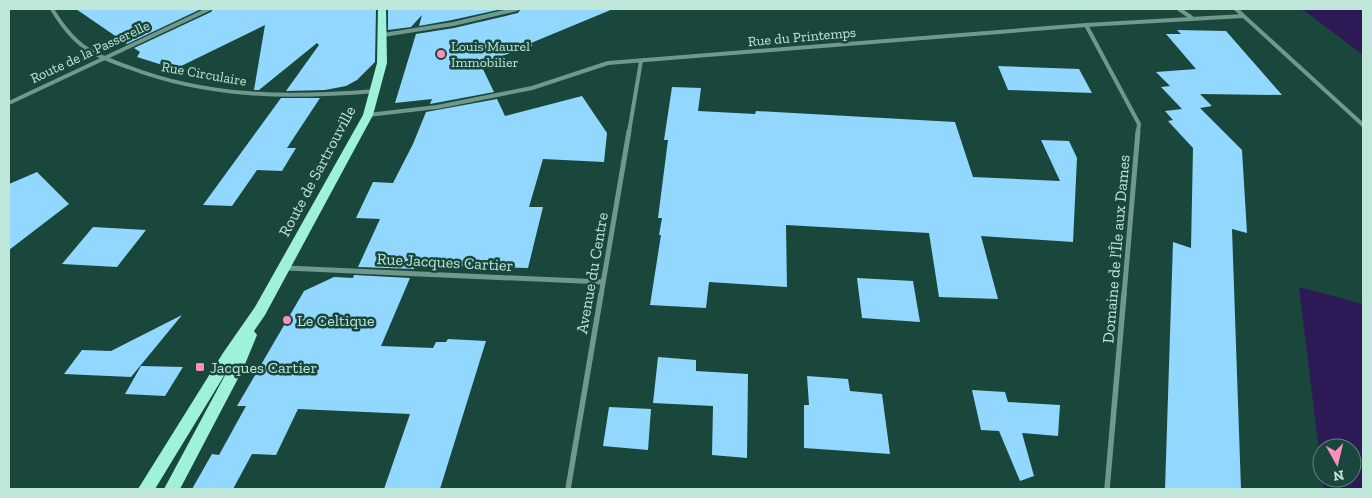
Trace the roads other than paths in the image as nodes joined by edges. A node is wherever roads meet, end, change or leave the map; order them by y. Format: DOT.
graph roads {
  1 [pos="52,9"];
  2 [pos="209,9"];
  3 [pos="382,9"];
  4 [pos="517,9"];
  5 [pos="1179,9"];
  6 [pos="1236,9"];
  7 [pos="1243,16"];
  8 [pos="1192,19"];
  9 [pos="1086,25"];
  10 [pos="383,35"];
  11 [pos="106,58"];
  12 [pos="641,61"];
  13 [pos="375,91"];
  14 [pos="9,103"];
  15 [pos="368,114"];
  16 [pos="1363,126"];
  17 [pos="285,268"];
  18 [pos="603,282"];
  19 [pos="260,311"];
  20 [pos="146,489"];
  21 [pos="172,489"];
  22 [pos="568,489"];
  23 [pos="1107,489"];
  1 -- 11 [label="street, Rue Circulaire"];
  2 -- 11 [label="street, Route de la Passerelle"];
  3 -- 10 [label="main road, Route de Sartrouville"];
  4 -- 10 [label="street"];
  5 -- 8 [label="street"];
  6 -- 7 [label="street"];
  7 -- 8 [label="street, Rue du Printemps"];
  7 -- 16 [label="street"];
  8 -- 9 [label="street, Rue du Printemps"];
  9 -- 12 [label="street, Rue du Printemps"];
  9 -- 23 [label="street, Domaine de l'Île aux Dames"];
  10 -- 13 [label="main road, Route de Sartrouville"];
  11 -- 13 [label="street, Rue Circulaire"];
  11 -- 14 [label="street, Route de la Passerelle"];
  12 -- 15 [label="street, Rue du Printemps"];
  12 -- 18 [label="street, Avenue du Centre"];
  13 -- 15 [label="main road, Route de Sartrouville"];
  15 -- 17 [label="main road, Route de Sartrouville"];
  17 -- 18 [label="street, Rue Jacques Cartier"];
  17 -- 19 [label="main road, Route de Sartrouville"];
  18 -- 22 [label="street, Avenue du Centre"];
  19 -- 20 [label="main road, Route de Sartrouville"];
  19 -- 21 [label="main road, Route de Sartrouville"];
}
